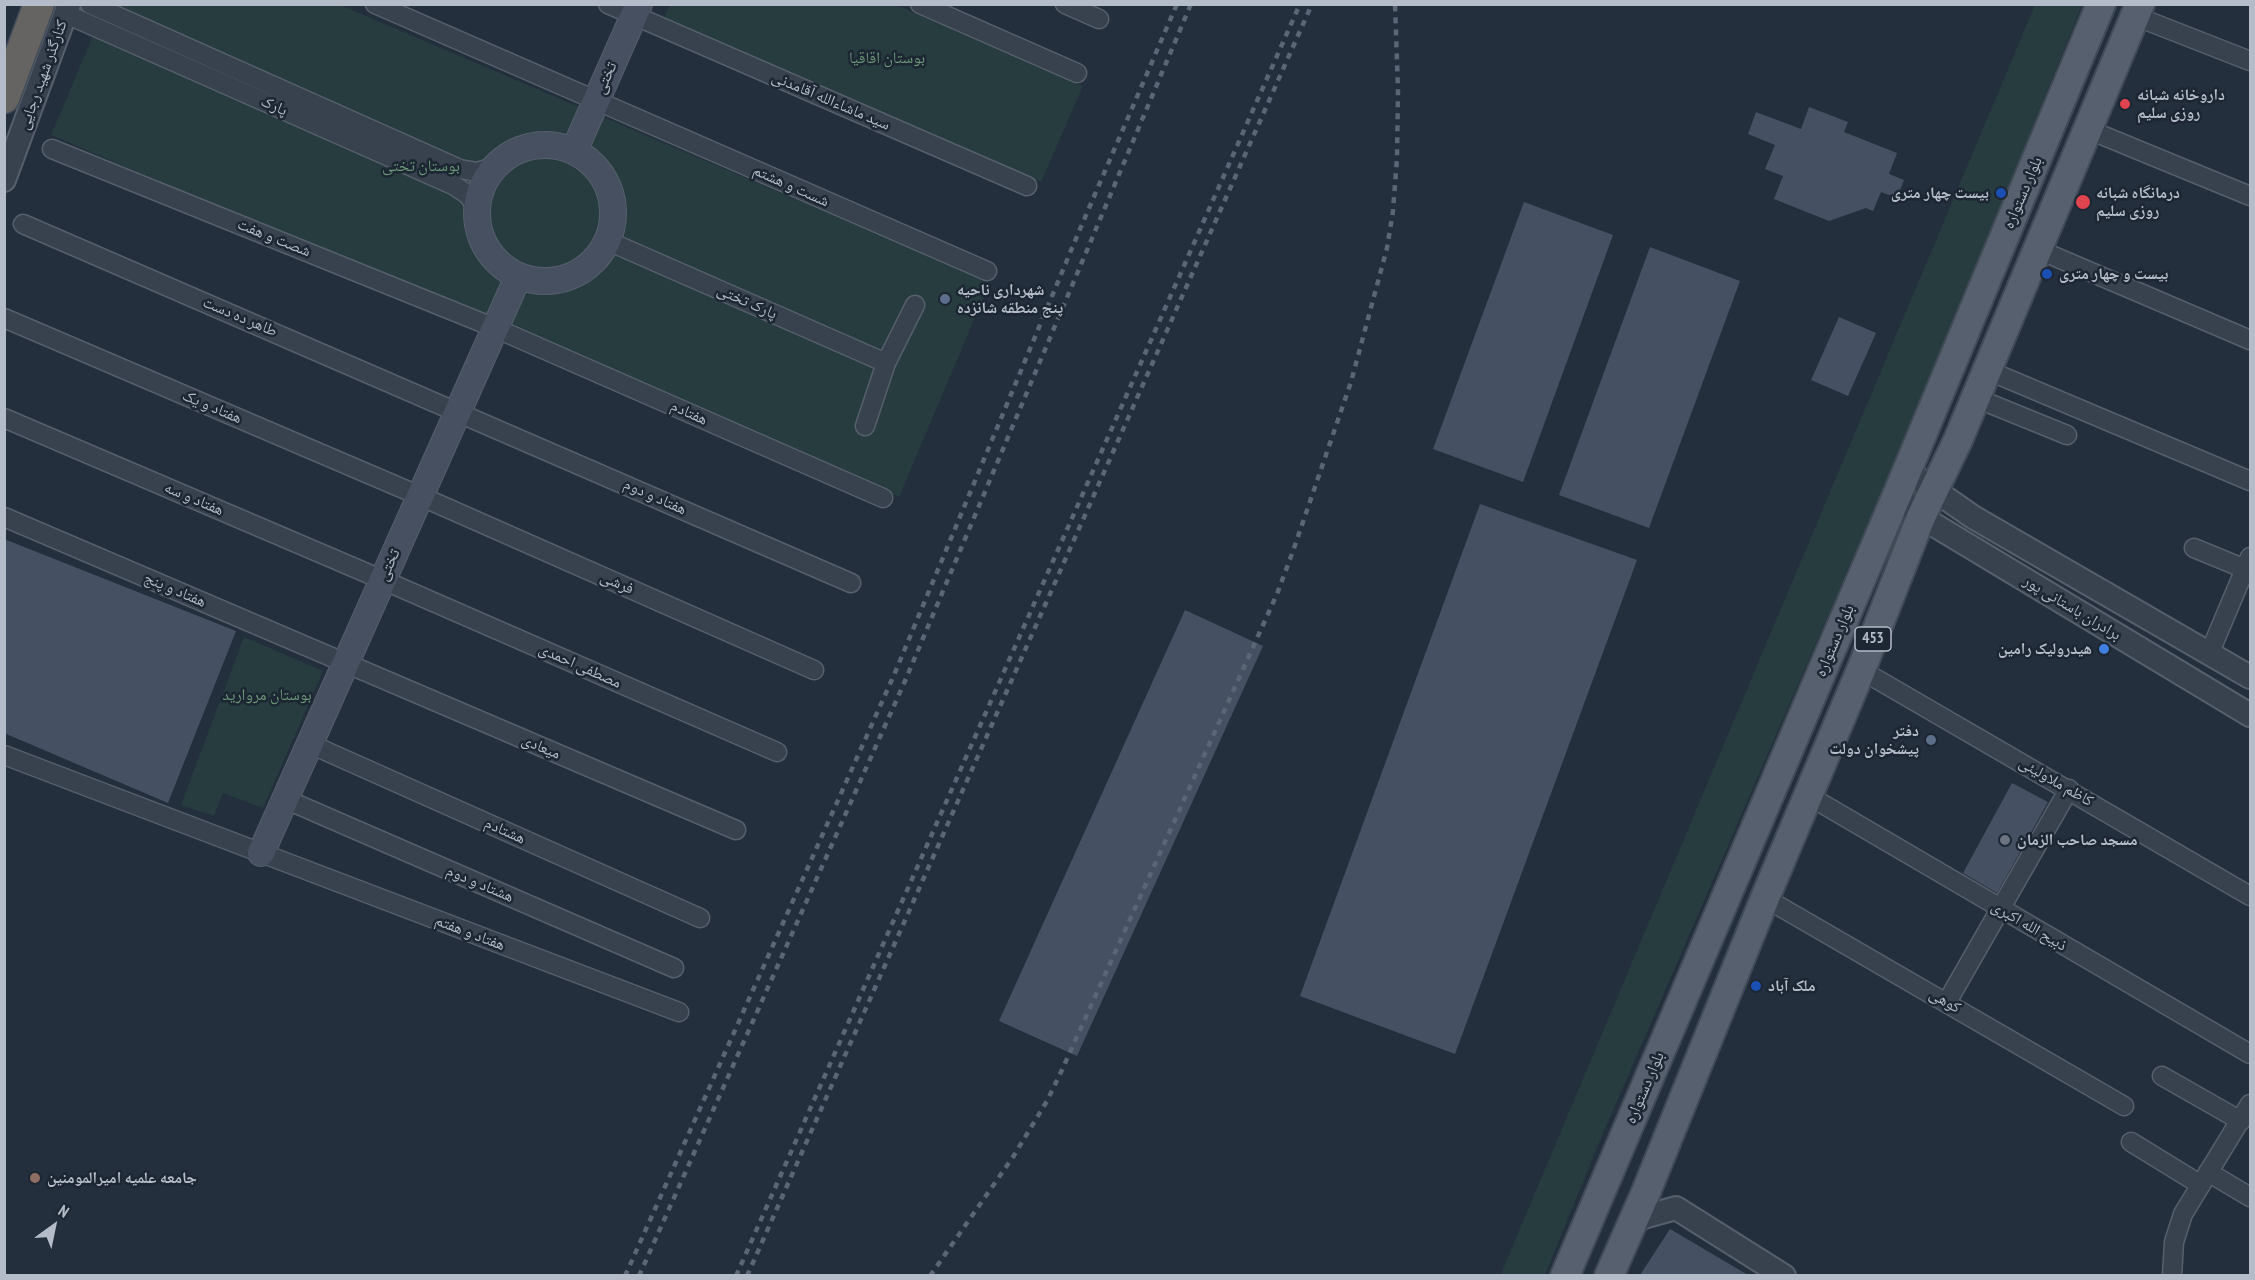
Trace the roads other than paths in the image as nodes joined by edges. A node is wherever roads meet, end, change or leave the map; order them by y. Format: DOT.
graph roads {
  1 [pos="90,4"];
  2 [pos="375,4"];
  3 [pos="608,4"];
  4 [pos="920,4"];
  5 [pos="1065,4"];
  6 [pos="2101,4"];
  7 [pos="65,9"];
  8 [pos="636,10"];
  9 [pos="2138,10"];
  10 [pos="1098,19"];
  11 [pos="2250,61"];
  12 [pos="1077,72"];
  13 [pos="4,98"];
  14 [pos="596,101"];
  15 [pos="2087,129"];
  16 [pos="386,135"];
  17 [pos="52,149"];
  18 [pos="574,151"];
  19 [pos="378,152"];
  20 [pos="493,167"];
  21 [pos="4,180"];
  22 [pos="1027,186"];
  23 [pos="2250,196"];
  24 [pos="476,206"];
  25 [pos="23,224"];
  26 [pos="608,242"];
  27 [pos="2037,249"];
  28 [pos="987,271"];
  29 [pos="518,277"];
  30 [pos="915,305"];
  31 [pos="4,318"];
  32 [pos="495,328"];
  33 [pos="2250,340"];
  34 [pos="886,363"];
  35 [pos="1987,370"];
  36 [pos="1976,398"];
  37 [pos="458,411"];
  38 [pos="4,418"];
  39 [pos="865,426"];
  40 [pos="2067,435"];
  41 [pos="2250,481"];
  42 [pos="1902,483"];
  43 [pos="1934,489"];
  44 [pos="420,496"];
  45 [pos="883,498"];
  46 [pos="4,517"];
  47 [pos="1921,517"];
  48 [pos="2194,548"];
  49 [pos="2249,566"];
  50 [pos="383,579"];
  51 [pos="851,583"];
  52 [pos="2210,652"];
  53 [pos="345,664"];
  54 [pos="814,670"];
  55 [pos="1861,670"];
  56 [pos="2250,677"];
  57 [pos="2250,715"];
  58 [pos="310,744"];
  59 [pos="777,752"];
  60 [pos="4,755"];
  61 [pos="2069,789"];
  62 [pos="1809,796"];
  63 [pos="285,800"];
  64 [pos="736,830"];
  65 [pos="261,853"];
  66 [pos="2250,896"];
  67 [pos="1765,898"];
  68 [pos="2001,909"];
  69 [pos="700,918"];
  70 [pos="674,968"];
  71 [pos="1947,1002"];
  72 [pos="679,1012"];
  73 [pos="2250,1054"];
  74 [pos="2162,1076"];
  75 [pos="2124,1106"];
  76 [pos="2248,1109"];
  77 [pos="2131,1142"];
  78 [pos="2204,1178"];
  79 [pos="2250,1197"];
  80 [pos="1633,1220"];
  81 [pos="1565,1275"];
  82 [pos="1609,1275"];
  83 [pos="1784,1275"];
  84 [pos="2172,1275"];
  1 -- 16 [label="street, پارک"];
  2 -- 14 [label="street, شست و هشتم"];
  3 -- 8 [label="street, سید ماشاءالله آقامدنی"];
  4 -- 12 [label="street"];
  5 -- 10 [label="street"];
  6 -- 42 [label="main road, بلوار دستواره / 453"];
  7 -- 13 [label="highway"];
  7 -- 19 [label="street, پارک"];
  7 -- 21 [label="street, کنارگذر شهید رجایی"];
  8 -- 14 [label="main road, تختی"];
  8 -- 22 [label="street, سید ماشاءالله آقامدنی"];
  9 -- 11 [label="street"];
  9 -- 15 [label="main road, بلوار دستواره / 453"];
  14 -- 18 [label="main road, تختی"];
  14 -- 28 [label="street, شست و هشتم"];
  15 -- 23 [label="street"];
  15 -- 27 [label="main road, بلوار دستواره / 453"];
  16 -- 19 [label="street"];
  16 -- 20 [label="street, پارک"];
  17 -- 32 [label="street, شصت و هفت"];
  18 -- 20 [label="main road"];
  18 -- 26 [label="main road"];
  19 -- 24 [label="street, پارک"];
  20 -- 24 [label="main road"];
  24 -- 29 [label="main road"];
  25 -- 37 [label="street, طاهر ده دست"];
  26 -- 29 [label="main road"];
  26 -- 34 [label="street, پارک تختی"];
  27 -- 33 [label="street"];
  27 -- 35 [label="main road, بلوار دستواره / 453"];
  29 -- 32 [label="main road, تختی"];
  30 -- 34 [label="street"];
  31 -- 44 [label="street, هفتاد و یک"];
  32 -- 37 [label="main road, تختی"];
  32 -- 45 [label="street, هفتادم"];
  34 -- 39 [label="street"];
  35 -- 36 [label="main road, بلوار دستواره / 453"];
  35 -- 41 [label="street"];
  36 -- 40 [label="street"];
  36 -- 43 [label="main road, بلوار دستواره / 453"];
  37 -- 44 [label="main road, تختی"];
  37 -- 51 [label="street, هفتاد و دوم"];
  38 -- 50 [label="street, هفتاد و سه"];
  42 -- 43 [label="street, برادران باستانی پور"];
  42 -- 47 [label="street, برادران باستانی پور"];
  42 -- 81 [label="main road, بلوار دستواره / 453"];
  43 -- 47 [label="main road, بلوار دستواره / 453"];
  43 -- 52 [label="street, برادران باستانی پور"];
  44 -- 50 [label="main road, تختی"];
  44 -- 54 [label="street, فرشی"];
  46 -- 53 [label="street, هفتاد و پنج"];
  47 -- 55 [label="main road, بلوار دستواره / 453"];
  47 -- 57 [label="street, برادران باستانی پور"];
  48 -- 49 [label="street"];
  49 -- 52 [label="street"];
  50 -- 53 [label="main road, تختی"];
  50 -- 59 [label="street, مصطفی احمدی"];
  52 -- 56 [label="street, برادران باستانی پور"];
  53 -- 58 [label="main road, تختی"];
  53 -- 64 [label="street, میعادی"];
  55 -- 61 [label="street, کاظم ملاولیئی"];
  55 -- 62 [label="main road, بلوار دستواره / 453"];
  58 -- 63 [label="main road, تختی"];
  58 -- 69 [label="street, هشتادم"];
  60 -- 65 [label="street, هفتاد و هفتم"];
  61 -- 66 [label="street, کاظم ملاولیئی"];
  61 -- 68 [label="street"];
  62 -- 67 [label="main road, بلوار دستواره / 453"];
  62 -- 68 [label="street, ذبیح الله اکبری"];
  63 -- 65 [label="main road, تختی"];
  63 -- 70 [label="street, هشتاد و دوم"];
  65 -- 72 [label="street, هفتاد و هفتم"];
  67 -- 71 [label="street, کوهی"];
  67 -- 80 [label="main road, بلوار دستواره / 453"];
  68 -- 71 [label="street"];
  68 -- 73 [label="street, ذبیح الله اکبری"];
  71 -- 75 [label="street, کوهی"];
  74 -- 76 [label="street"];
  76 -- 78 [label="street"];
  77 -- 78 [label="street"];
  78 -- 79 [label="street"];
  78 -- 84 [label="street"];
  80 -- 82 [label="main road, بلوار دستواره / 453"];
  80 -- 83 [label="street"];
}
